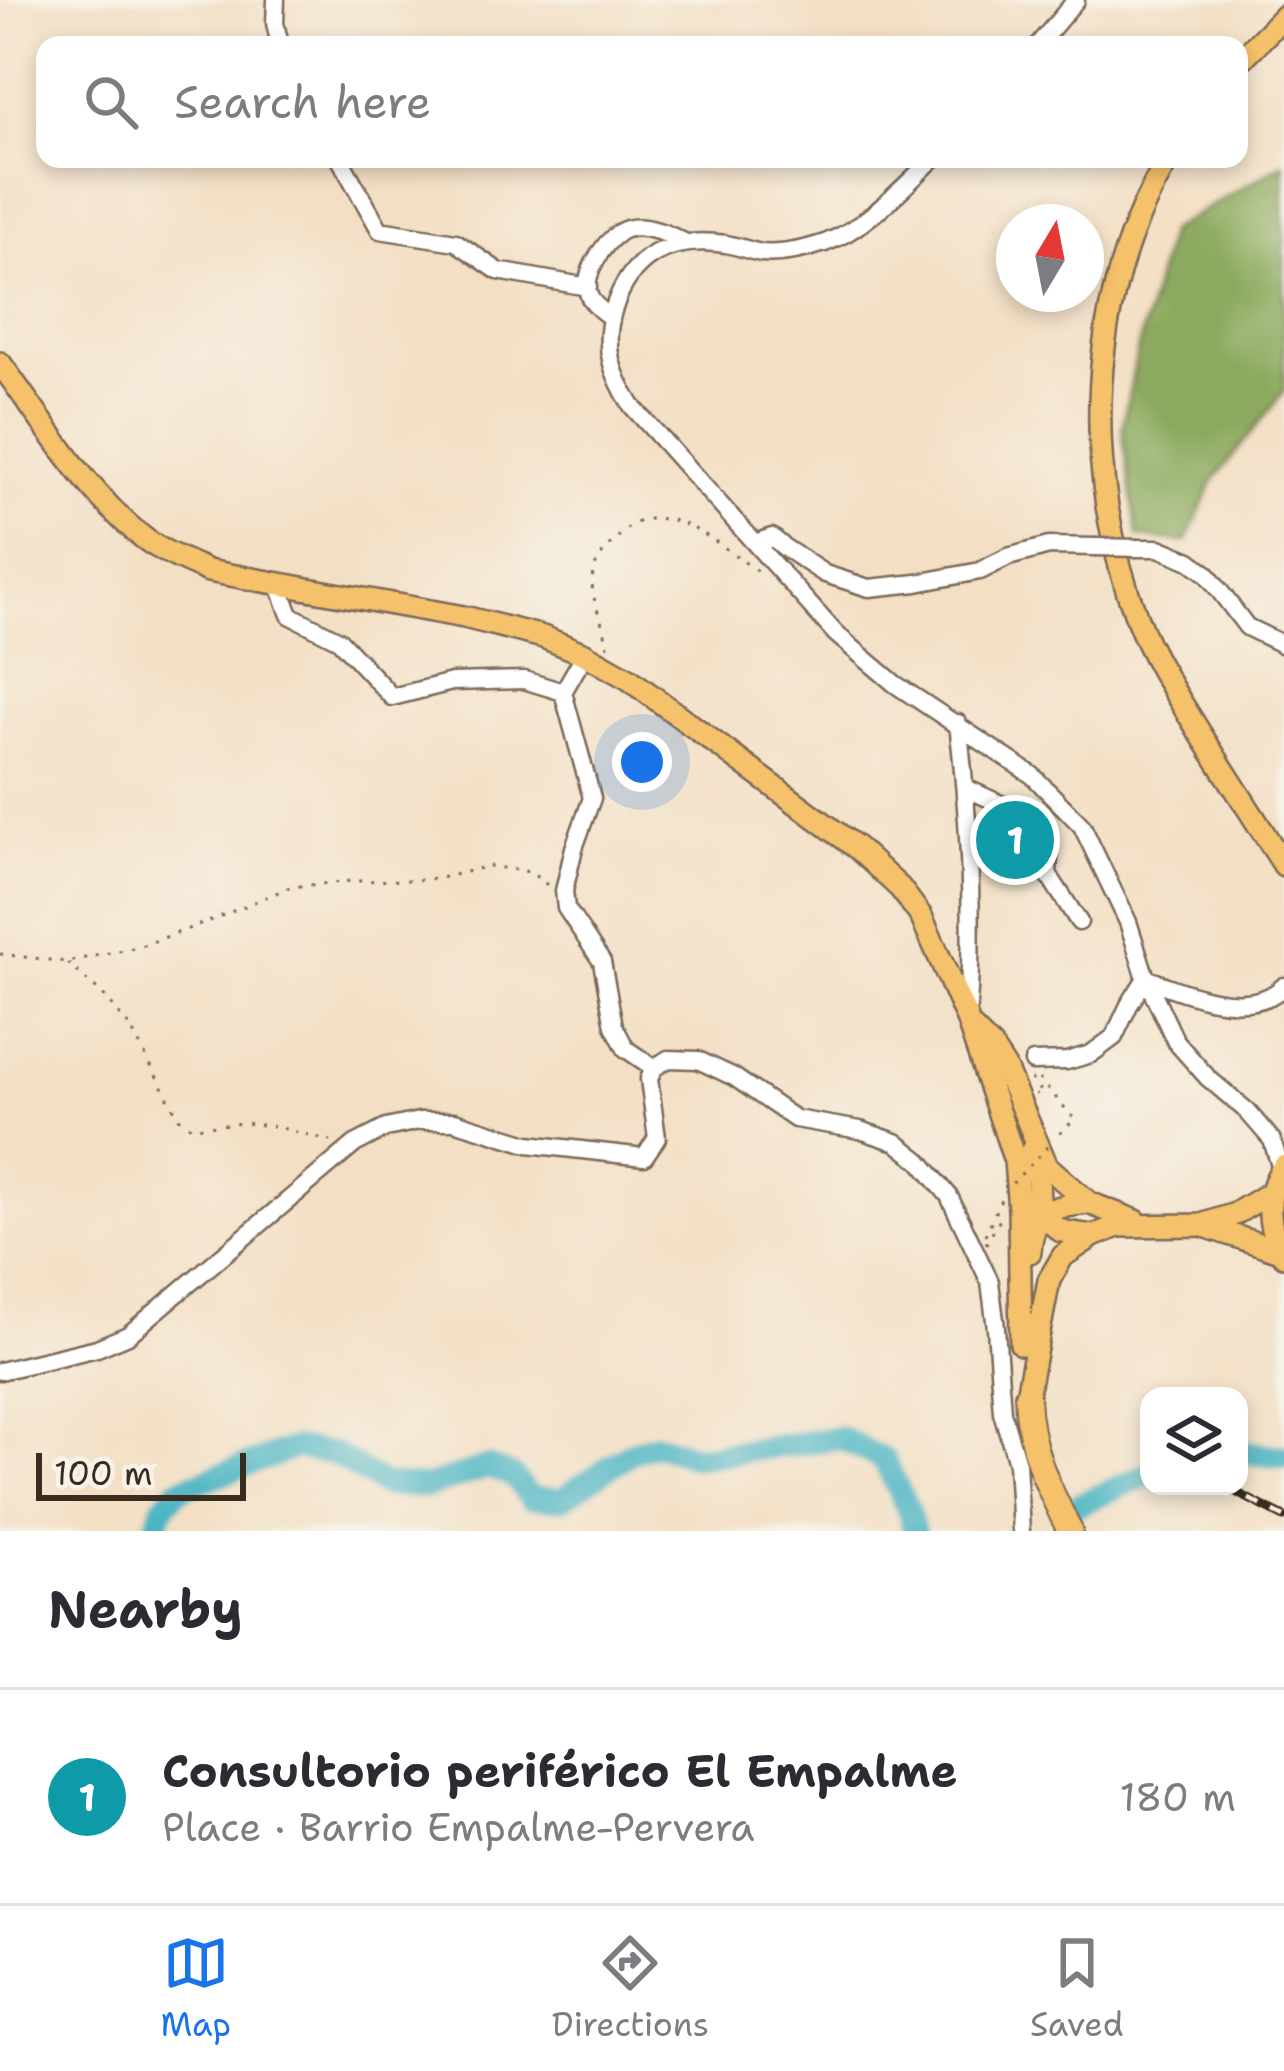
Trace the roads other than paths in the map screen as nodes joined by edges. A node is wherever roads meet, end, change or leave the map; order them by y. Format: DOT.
graph roads {
  1 [pos="276,0"];
  2 [pos="1076,0"];
  3 [pos="1284,16"];
  4 [pos="278,36"];
  5 [pos="1046,36"];
  6 [pos="1248,53"];
  7 [pos="345,168"];
  8 [pos="923,168"];
  9 [pos="1164,168"];
  10 [pos="684,242"];
  11 [pos="587,287"];
  12 [pos="611,318"];
  13 [pos="0,363"];
  14 [pos="754,543"];
  15 [pos="279,584"];
  16 [pos="1284,645"];
  17 [pos="585,654"];
  18 [pos="563,692"];
  19 [pos="958,723"];
  20 [pos="964,784"];
  21 [pos="1284,865"];
  22 [pos="1079,922"];
  23 [pos="1146,978"];
  24 [pos="1284,986"];
  25 [pos="968,1022"];
  26 [pos="1033,1062"];
  27 [pos="981,1064"];
  28 [pos="654,1068"];
  29 [pos="1247,1112"];
  30 [pos="1025,1115"];
  31 [pos="1284,1130"];
  32 [pos="1282,1167"];
  33 [pos="1271,1192"];
  34 [pos="1089,1203"];
  35 [pos="1040,1216"];
  36 [pos="1148,1225"];
  37 [pos="1201,1225"];
  38 [pos="1094,1236"];
  39 [pos="1282,1254"];
  40 [pos="1030,1342"];
  41 [pos="0,1371"];
  42 [pos="1027,1395"];
  43 [pos="1021,1531"];
  44 [pos="1070,1531"];
  1 -- 4 [label="street"];
  2 -- 5 [label="street"];
  3 -- 6 [label="main road"];
  7 -- 11 [label="street"];
  8 -- 10 [label="street"];
  9 -- 21 [label="main road"];
  10 -- 11 [label="street"];
  10 -- 12 [label="street"];
  11 -- 12 [label="street"];
  12 -- 14 [label="street"];
  13 -- 15 [label="main road"];
  14 -- 16 [label="street, bridge"];
  14 -- 19 [label="street"];
  15 -- 17 [label="main road"];
  15 -- 18 [label="street"];
  17 -- 18 [label="street"];
  17 -- 25 [label="main road"];
  18 -- 28 [label="street"];
  19 -- 20 [label="street"];
  19 -- 23 [label="street"];
  20 -- 22 [label="street"];
  20 -- 25 [label="street"];
  23 -- 24 [label="street"];
  23 -- 26 [label="street"];
  23 -- 29 [label="street"];
  25 -- 27 [label="main road"];
  25 -- 30 [label="main road"];
  27 -- 35 [label="main road"];
  27 -- 40 [label="main road"];
  28 -- 41 [label="street"];
  28 -- 43 [label="street"];
  29 -- 31 [label="street"];
  29 -- 32 [label="street"];
  30 -- 34 [label="main road"];
  30 -- 35 [label="main road"];
  32 -- 33 [label="main road"];
  33 -- 37 [label="main road"];
  33 -- 39 [label="main road"];
  34 -- 35 [label="main road"];
  34 -- 36 [label="main road"];
  35 -- 38 [label="main road"];
  35 -- 40 [label="main road"];
  36 -- 37 [label="main road"];
  36 -- 38 [label="main road"];
  37 -- 39 [label="main road"];
  38 -- 40 [label="main road"];
  40 -- 42 [label="main road"];
  42 -- 44 [label="highway"];
}
